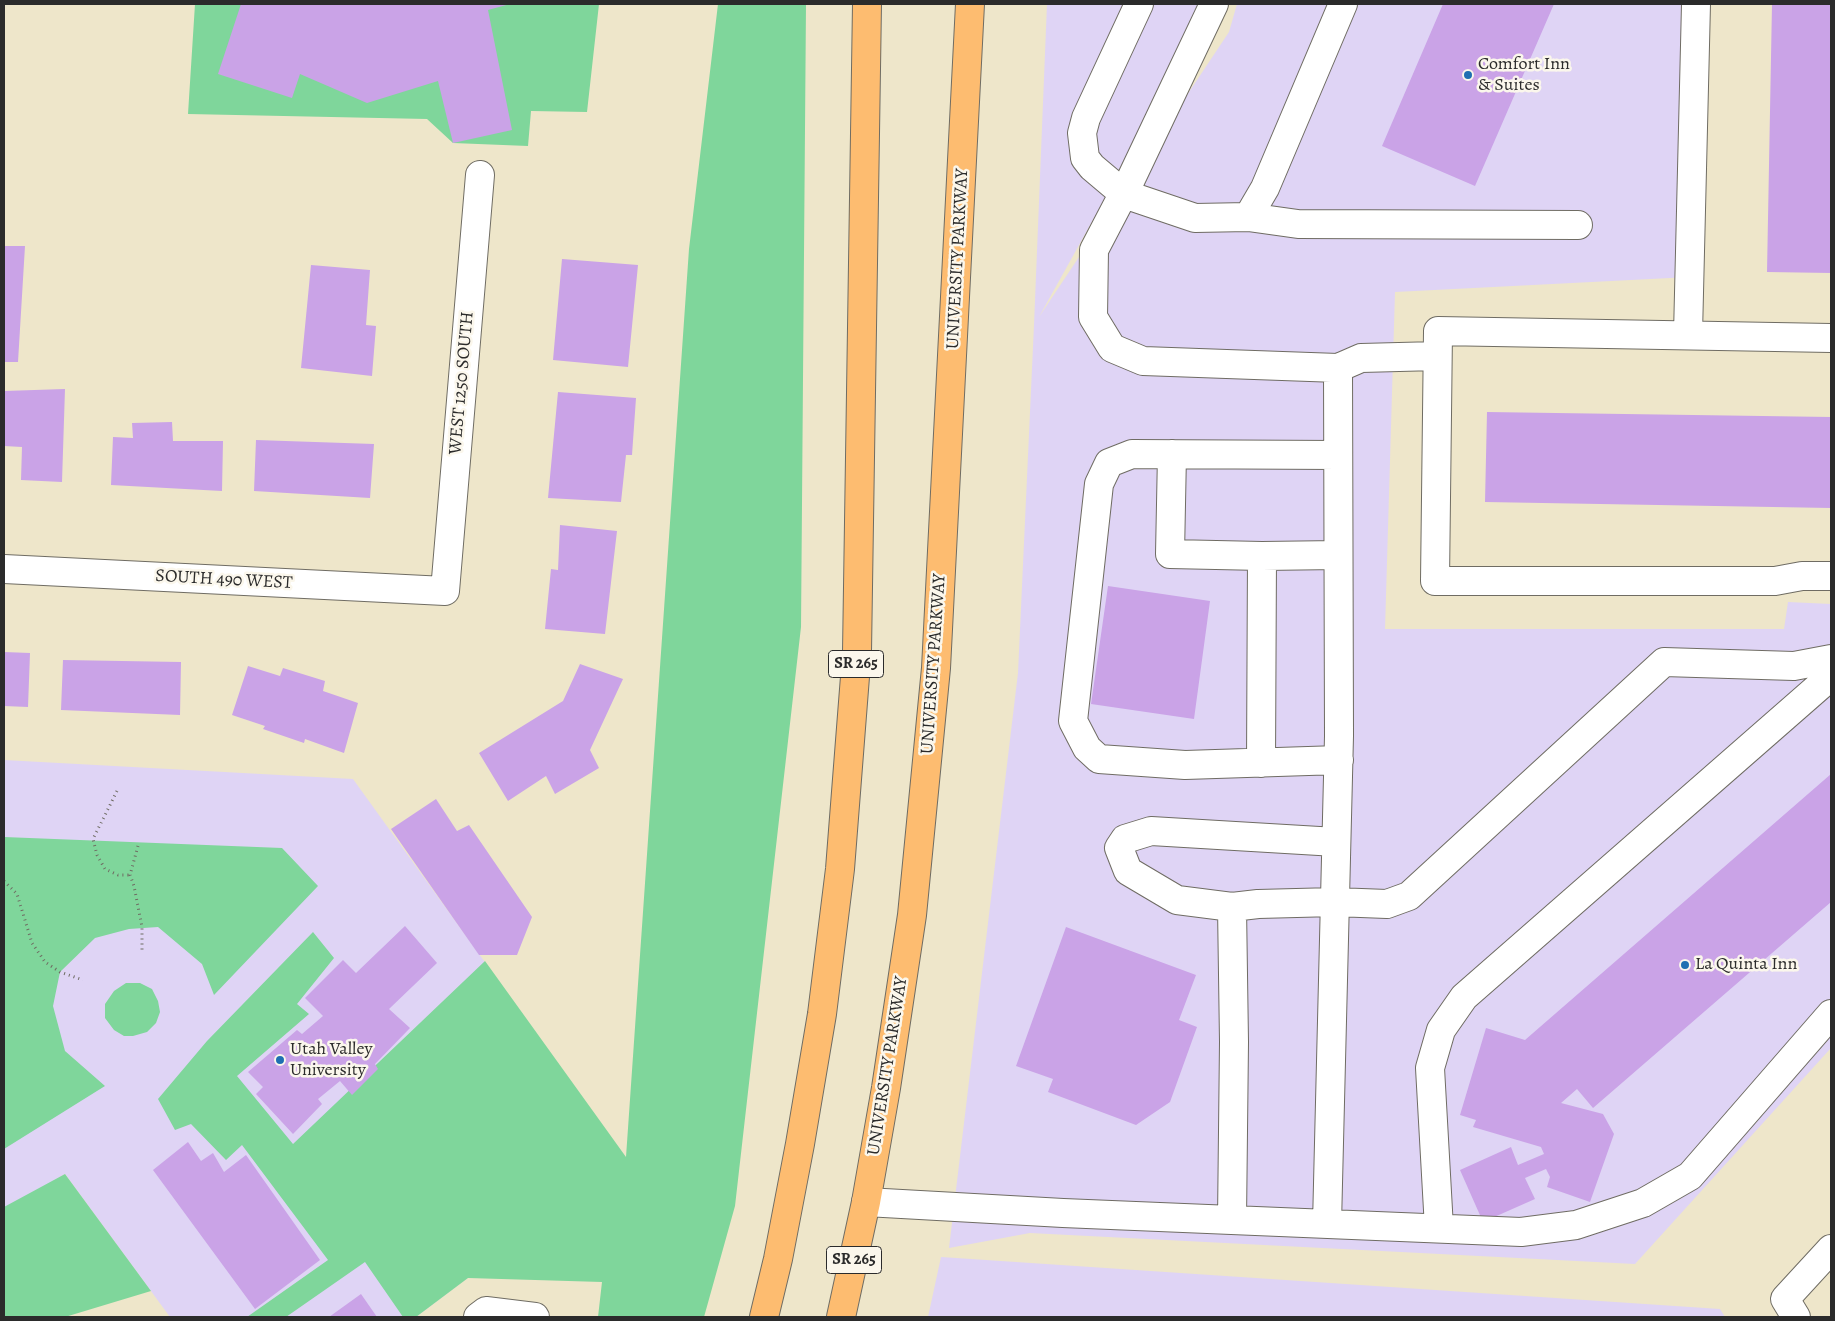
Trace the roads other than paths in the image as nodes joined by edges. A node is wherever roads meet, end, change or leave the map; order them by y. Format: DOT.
graph roads {
  1 [pos="867,4"];
  2 [pos="970,4"];
  3 [pos="1139,4"];
  4 [pos="1214,4"];
  5 [pos="1343,4"];
  6 [pos="1696,4"];
  7 [pos="480,175"];
  8 [pos="1124,194"];
  9 [pos="1248,217"];
  10 [pos="1578,225"];
  11 [pos="1688,334"];
  12 [pos="1831,338"];
  13 [pos="1437,356"];
  14 [pos="1338,368"];
  15 [pos="1172,454"];
  16 [pos="1338,455"];
  17 [pos="1338,555"];
  18 [pos="1262,556"];
  19 [pos="4,569"];
  20 [pos="1831,576"];
  21 [pos="445,591"];
  22 [pos="1831,659"];
  23 [pos="1831,676"];
  24 [pos="1339,760"];
  25 [pos="1261,763"];
  26 [pos="1336,842"];
  27 [pos="1335,902"];
  28 [pos="1232,908"];
  29 [pos="1831,1014"];
  30 [pos="866,1202"];
  31 [pos="1232,1220"];
  32 [pos="1327,1224"];
  33 [pos="1439,1228"];
  34 [pos="1831,1249"];
  35 [pos="1790,1308"];
  36 [pos="478,1317"];
  37 [pos="535,1317"];
  38 [pos="764,1317"];
  39 [pos="841,1317"];
  1 -- 38 [label="main road, SR 265"];
  2 -- 30 [label="main road, UNIVERSITY PARKWAY / SR 265"];
  3 -- 8 [label="street"];
  4 -- 8 [label="street"];
  5 -- 9 [label="street"];
  6 -- 11 [label="street"];
  7 -- 21 [label="street, WEST 1250 SOUTH"];
  8 -- 9 [label="street"];
  8 -- 14 [label="street"];
  9 -- 10 [label="street"];
  11 -- 12 [label="street"];
  11 -- 13 [label="street"];
  13 -- 14 [label="street"];
  13 -- 20 [label="street"];
  14 -- 16 [label="street"];
  15 -- 16 [label="street"];
  15 -- 18 [label="street"];
  15 -- 25 [label="street"];
  16 -- 17 [label="street"];
  17 -- 18 [label="street"];
  17 -- 24 [label="street"];
  18 -- 25 [label="street"];
  19 -- 21 [label="street, SOUTH 490 WEST"];
  22 -- 27 [label="street"];
  23 -- 33 [label="street"];
  24 -- 25 [label="street"];
  24 -- 26 [label="street"];
  26 -- 27 [label="street"];
  26 -- 28 [label="street"];
  27 -- 28 [label="street"];
  27 -- 32 [label="street"];
  28 -- 31 [label="street"];
  29 -- 33 [label="street"];
  30 -- 31 [label="street"];
  30 -- 39 [label="main road, UNIVERSITY PARKWAY / SR 265"];
  31 -- 32 [label="street"];
  32 -- 33 [label="street"];
  34 -- 35 [label="street"];
  36 -- 37 [label="street"];
}
